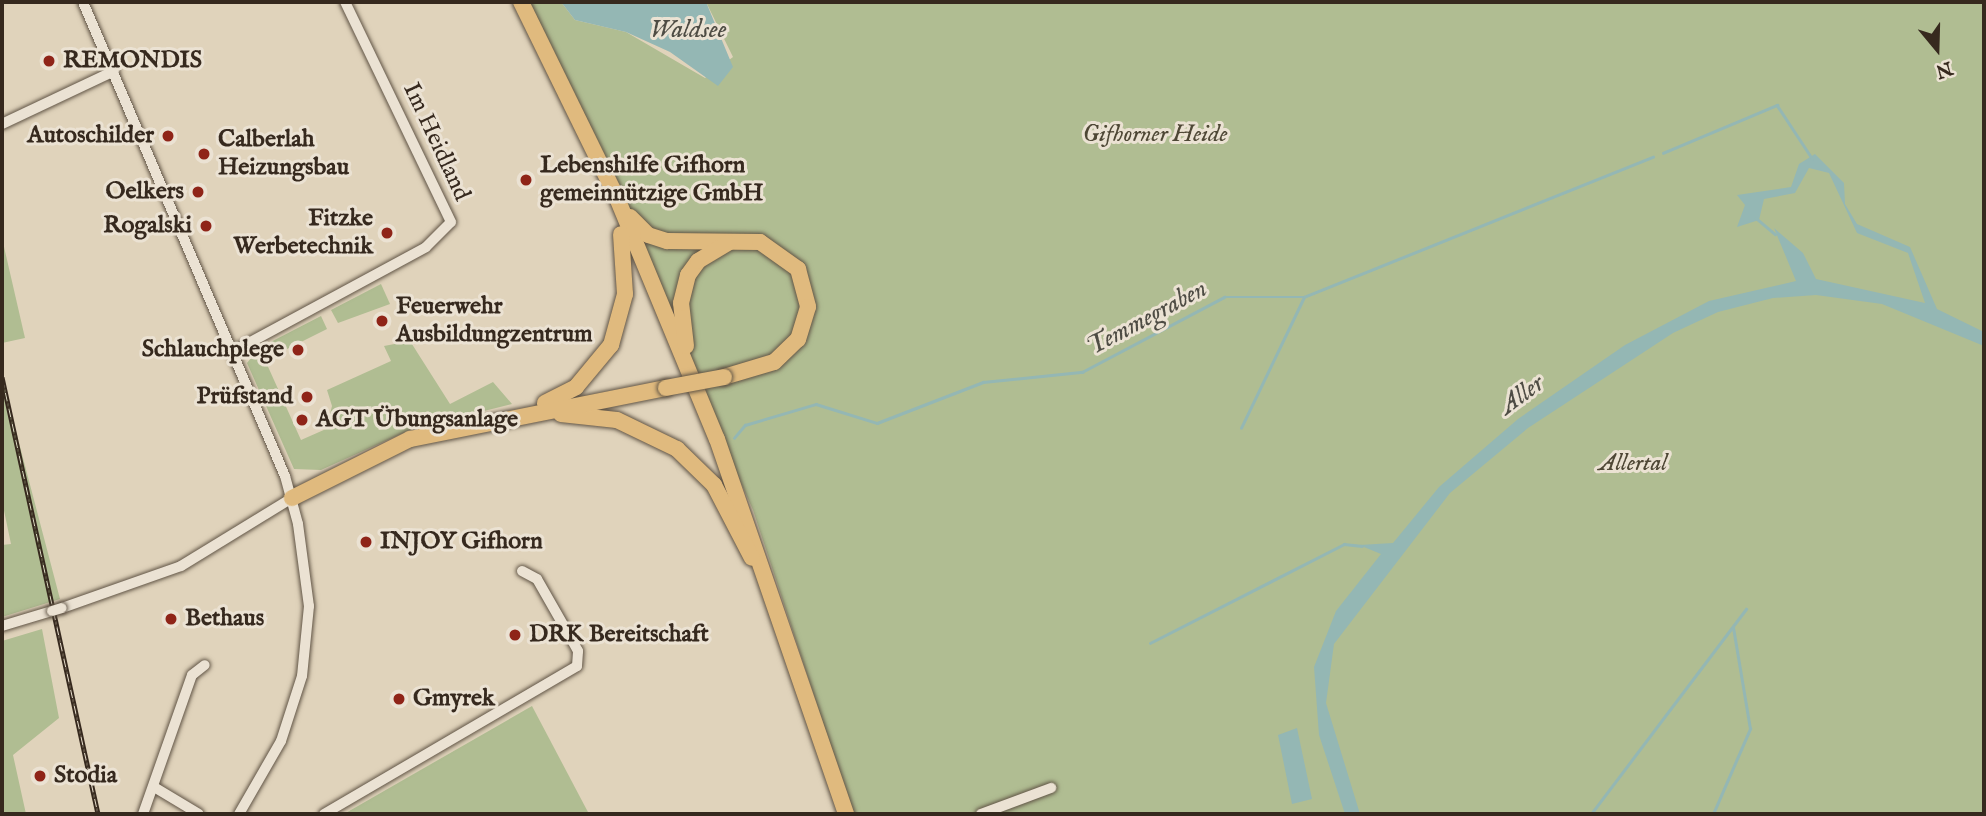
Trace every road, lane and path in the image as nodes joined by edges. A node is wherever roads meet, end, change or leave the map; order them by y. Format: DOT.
graph roads {
  1 [pos="83,2"];
  2 [pos="345,2"];
  3 [pos="511,2"];
  4 [pos="521,2"];
  5 [pos="114,71"];
  6 [pos="2,124"];
  7 [pos="617,198"];
  8 [pos="621,234"];
  9 [pos="744,240"];
  10 [pos="234,351"];
  11 [pos="688,367"];
  12 [pos="509,416"];
  13 [pos="292,498"];
  14 [pos="752,559"];
  15 [pos="522,571"];
  16 [pos="2,626"];
  17 [pos="205,665"];
  18 [pos="154,787"];
  19 [pos="1051,788"];
  20 [pos="142,814"];
  21 [pos="199,814"];
  22 [pos="239,814"];
  23 [pos="324,814"];
  24 [pos="837,814"];
  25 [pos="846,814"];
  26 [pos="981,814"];
  1 -- 5 [label="street"];
  2 -- 10 [label="street, Im Heidland"];
  3 -- 8 [label="highway"];
  4 -- 7 [label="highway"];
  5 -- 6 [label="street"];
  5 -- 10 [label="street"];
  7 -- 9 [label="highway"];
  7 -- 11 [label="highway"];
  8 -- 12 [label="highway"];
  8 -- 14 [label="highway"];
  9 -- 11 [label="highway"];
  9 -- 12 [label="highway, bridge"];
  10 -- 13 [label="street"];
  11 -- 25 [label="highway"];
  12 -- 13 [label="highway"];
  12 -- 14 [label="highway"];
  13 -- 16 [label="street"];
  13 -- 22 [label="street"];
  14 -- 24 [label="highway"];
  15 -- 23 [label="street"];
  17 -- 18 [label="street"];
  18 -- 20 [label="street"];
  18 -- 21 [label="street"];
  19 -- 26 [label="street"];
}
